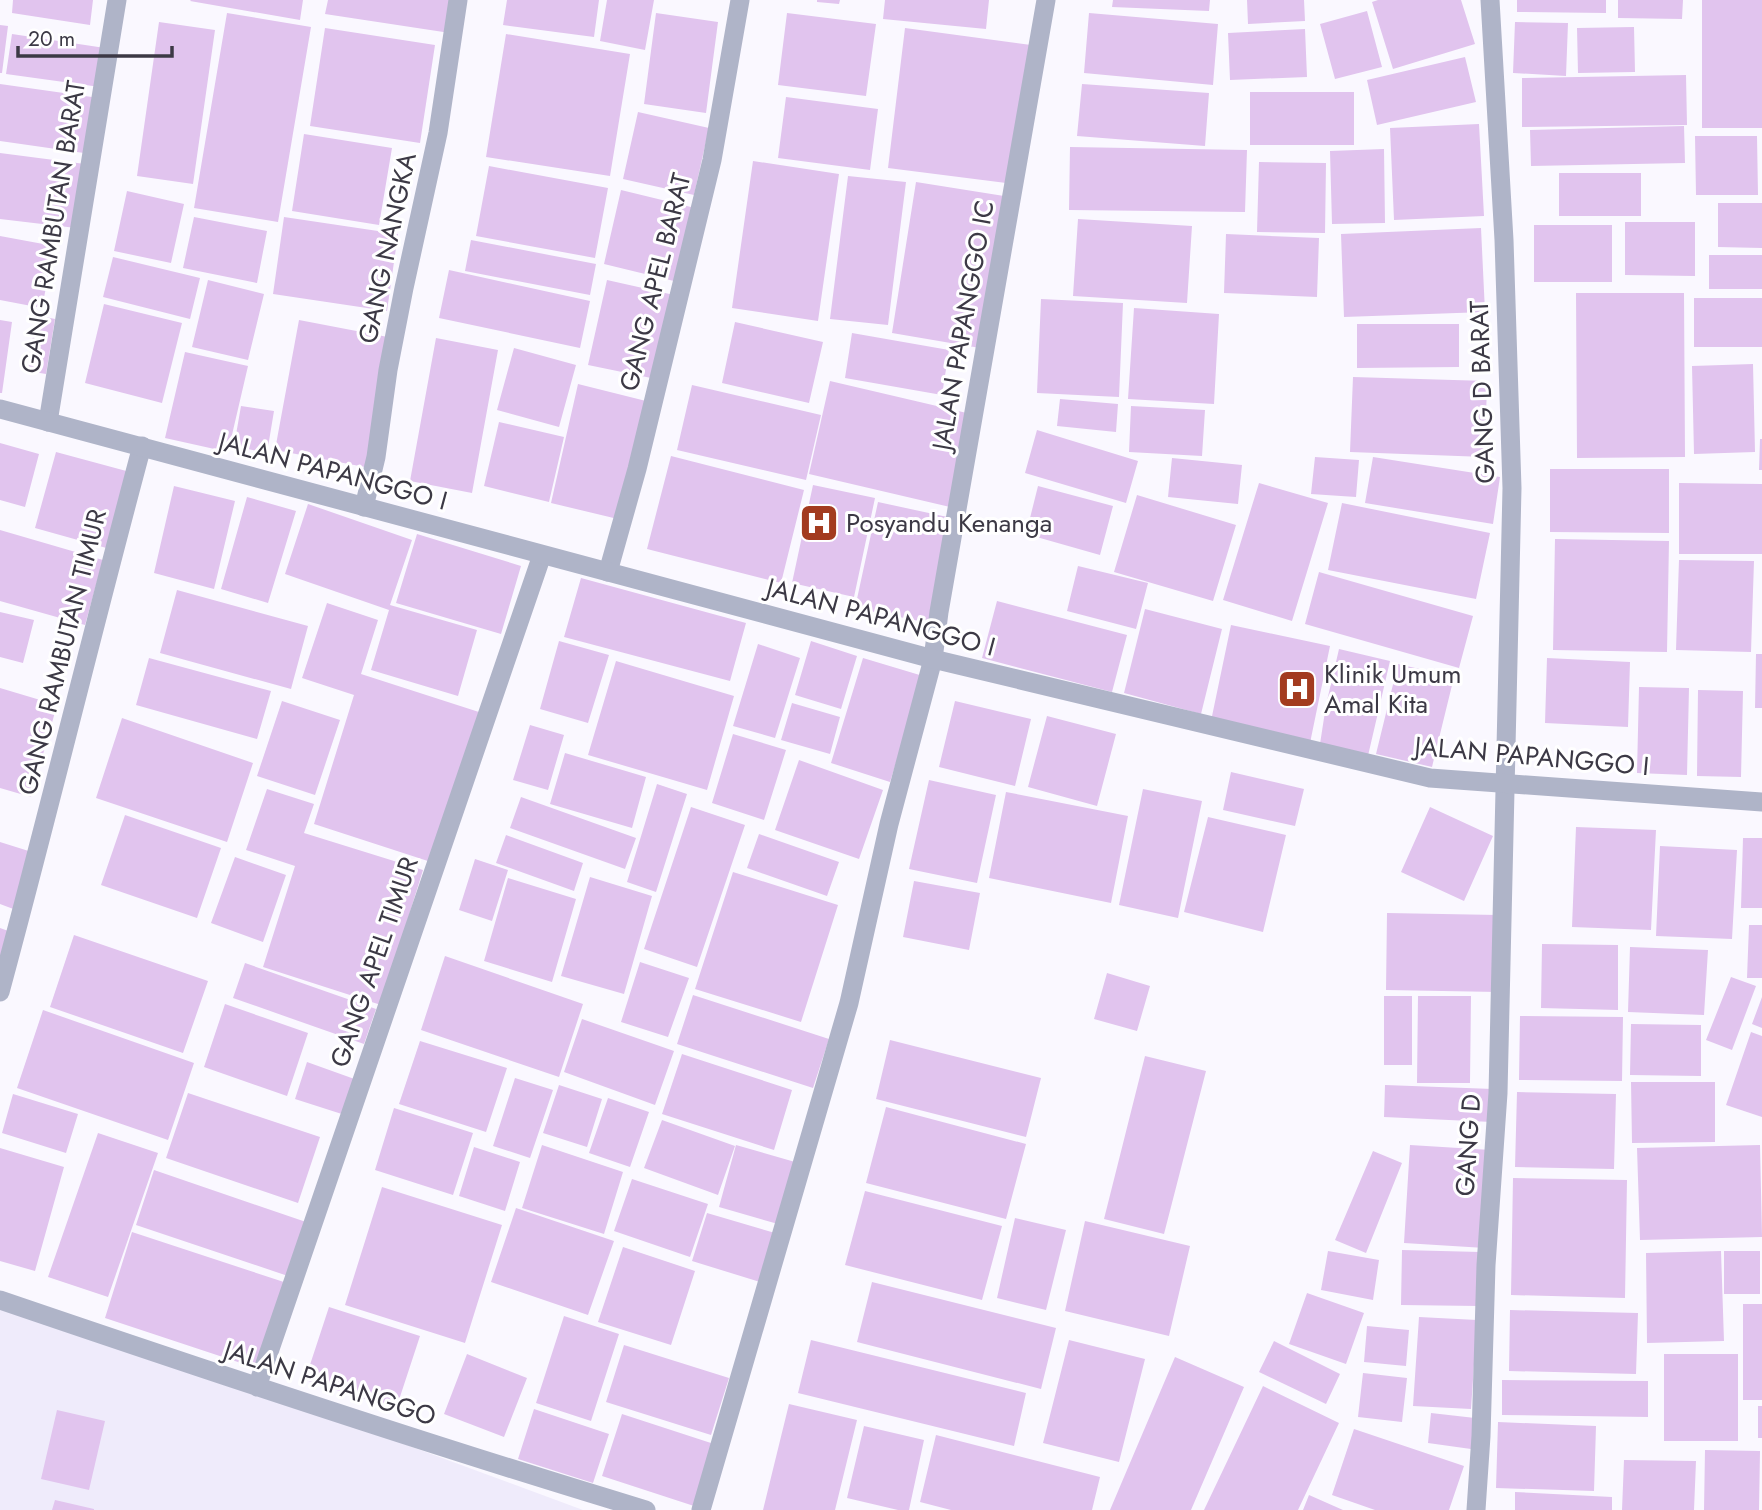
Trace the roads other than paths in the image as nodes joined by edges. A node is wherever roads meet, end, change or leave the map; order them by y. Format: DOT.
graph roads {
  1 [pos="117,0"];
  2 [pos="458,0"];
  3 [pos="740,0"];
  4 [pos="1046,0"];
  5 [pos="1490,0"];
  6 [pos="0,409"];
  7 [pos="48,422"];
  8 [pos="142,446"];
  9 [pos="364,507"];
  10 [pos="541,555"];
  11 [pos="608,572"];
  12 [pos="933,659"];
  13 [pos="1505,783"];
  14 [pos="1762,802"];
  15 [pos="0,992"];
  16 [pos="0,1300"];
  17 [pos="257,1387"];
  18 [pos="646,1510"];
  19 [pos="701,1510"];
  20 [pos="1476,1510"];
  1 -- 7 [label="street, GANG RAMBUTAN BARAT"];
  2 -- 9 [label="street, GANG NANGKA"];
  3 -- 11 [label="street, GANG APEL BARAT"];
  4 -- 12 [label="street, JALAN PAPANGGO IC"];
  5 -- 13 [label="street, GANG D BARAT"];
  6 -- 7 [label="street, JALAN PAPANGGO I"];
  7 -- 8 [label="street, JALAN PAPANGGO I"];
  8 -- 9 [label="street, JALAN PAPANGGO I"];
  8 -- 15 [label="street, GANG RAMBUTAN TIMUR"];
  9 -- 10 [label="street, JALAN PAPANGGO I"];
  10 -- 11 [label="street, JALAN PAPANGGO I"];
  10 -- 17 [label="street, GANG APEL TIMUR"];
  11 -- 12 [label="street, JALAN PAPANGGO I"];
  12 -- 13 [label="street, JALAN PAPANGGO I"];
  12 -- 19 [label="street, JALAN PAPANGGO IC"];
  13 -- 14 [label="street, JALAN PAPANGGO I"];
  13 -- 20 [label="street, GANG D"];
  16 -- 17 [label="street, JALAN PAPANGGO"];
  17 -- 18 [label="street, JALAN PAPANGGO"];
}
